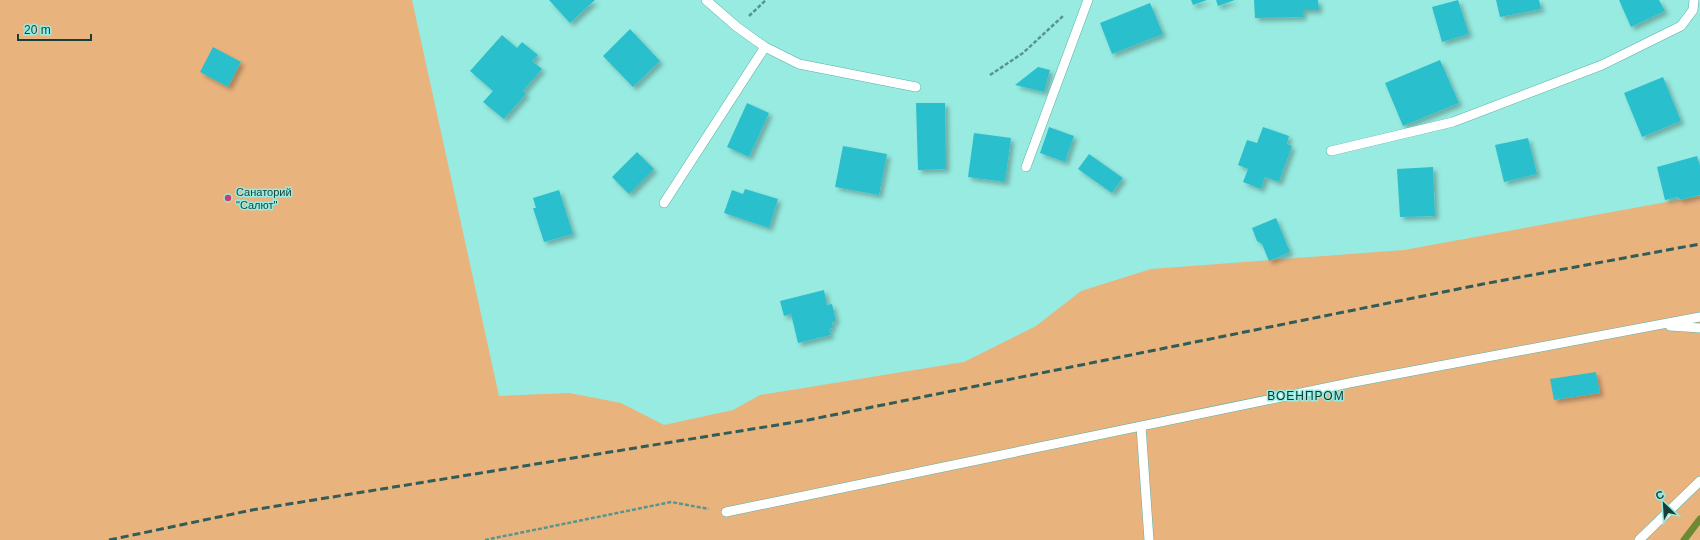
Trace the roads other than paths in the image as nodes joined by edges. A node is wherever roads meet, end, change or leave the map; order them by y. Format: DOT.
graph roads {
  1 [pos="706,0"];
  2 [pos="1088,0"];
  3 [pos="1694,0"];
  4 [pos="765,47"];
  5 [pos="916,87"];
  6 [pos="1331,151"];
  7 [pos="1026,167"];
  8 [pos="664,203"];
  9 [pos="1700,317"];
  10 [pos="1657,325"];
  11 [pos="1700,328"];
  12 [pos="1141,426"];
  13 [pos="1700,481"];
  14 [pos="726,512"];
  15 [pos="1149,540"];
  16 [pos="1639,540"];
  1 -- 4 [label="lane"];
  2 -- 7 [label="lane"];
  3 -- 6 [label="lane"];
  4 -- 5 [label="lane"];
  4 -- 8 [label="lane"];
  9 -- 10 [label="lane"];
  10 -- 11 [label="lane"];
  10 -- 12 [label="lane"];
  12 -- 14 [label="lane"];
  12 -- 15 [label="lane"];
  13 -- 16 [label="lane"];
}
